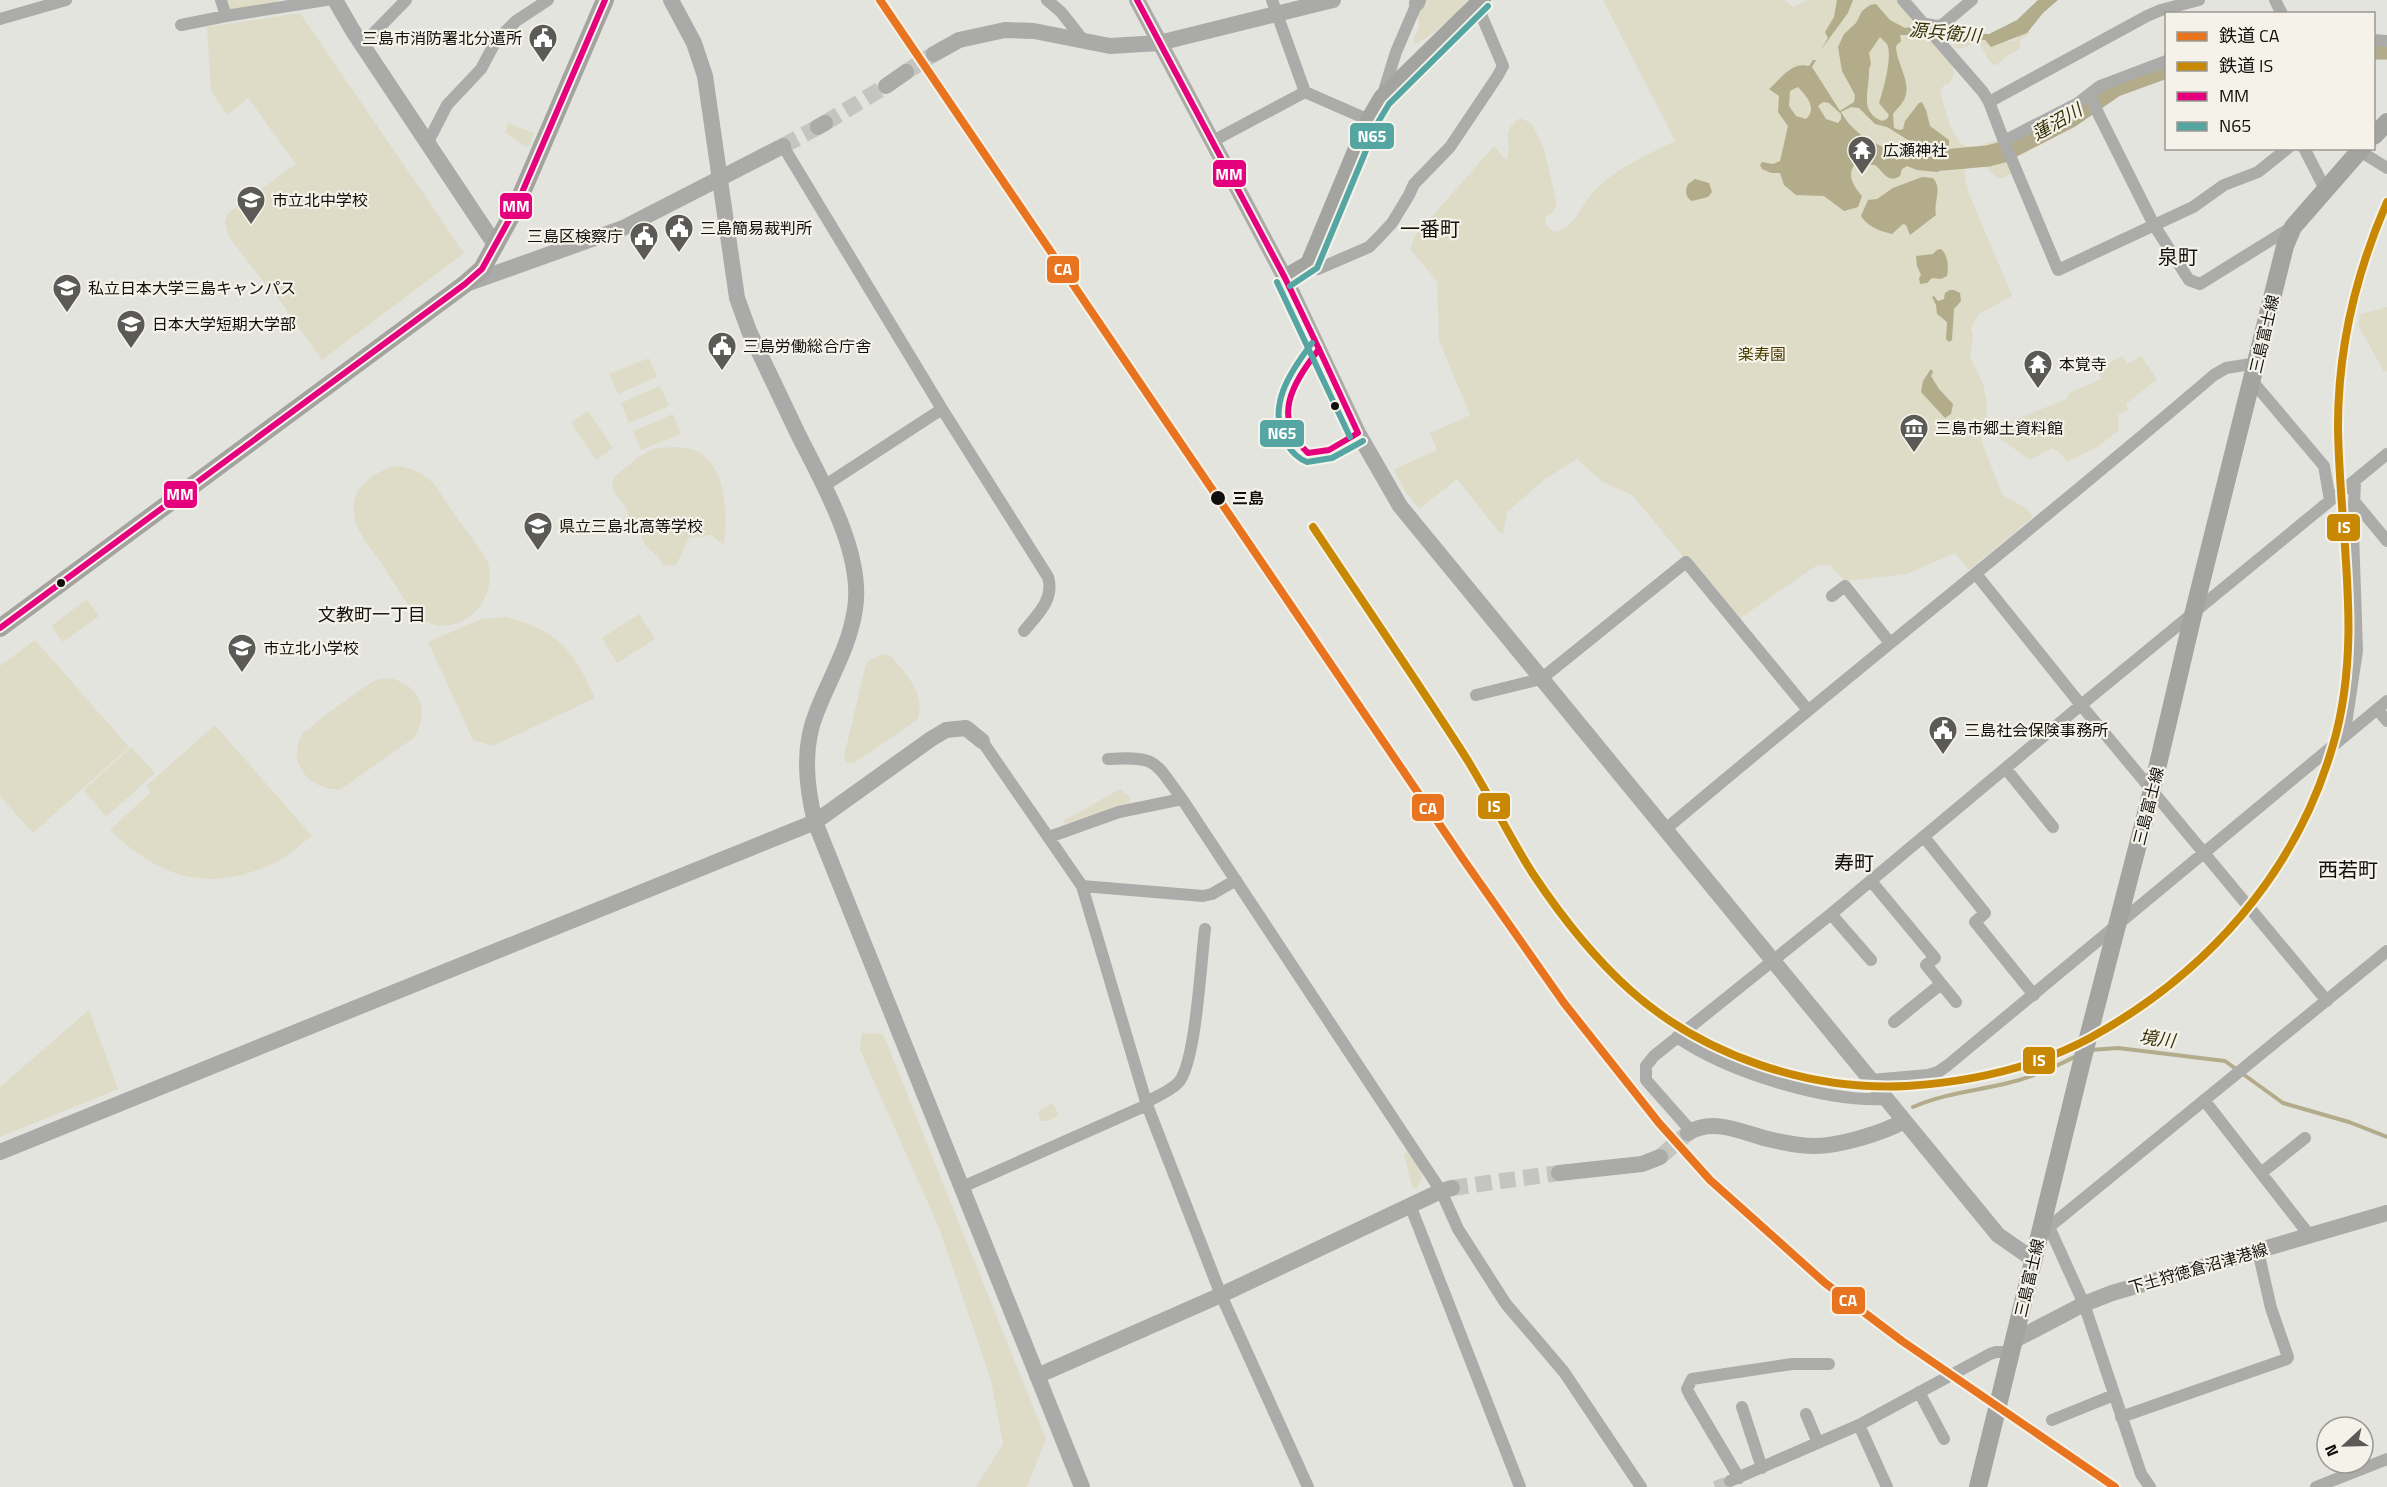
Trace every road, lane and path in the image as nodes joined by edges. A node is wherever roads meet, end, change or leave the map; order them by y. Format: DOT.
graph roads {
  1 [pos="66,0"];
  2 [pos="221,0"];
  3 [pos="326,0"];
  4 [pos="336,0"];
  5 [pos="406,0"];
  6 [pos="548,0"];
  7 [pos="605,0"];
  8 [pos="671,0"];
  9 [pos="1047,0"];
  10 [pos="1068,0"];
  11 [pos="1137,0"];
  12 [pos="1333,0"];
  13 [pos="1903,0"];
  14 [pos="1972,0"];
  15 [pos="2199,0"];
  16 [pos="1417,1"];
  17 [pos="1479,3"];
  18 [pos="1276,7"];
  19 [pos="1061,12"];
  20 [pos="226,15"];
  21 [pos="0,19"];
  22 [pos="1924,24"];
  23 [pos="181,25"];
  24 [pos="1083,40"];
  25 [pos="1159,43"];
  26 [pos="362,45"];
  27 [pos="934,54"];
  28 [pos="2165,61"];
  29 [pos="906,72"];
  30 [pos="886,86"];
  31 [pos="1305,92"];
  32 [pos="1382,98"];
  33 [pos="2092,99"];
  34 [pos="1989,102"];
  35 [pos="1369,120"];
  36 [pos="2387,122"];
  37 [pos="2375,134"];
  38 [pos="428,142"];
  39 [pos="1211,142"];
  40 [pos="783,146"];
  41 [pos="2006,147"];
  42 [pos="2286,150"];
  43 [pos="2305,150"];
  44 [pos="2358,150"];
  45 [pos="2387,168"];
  46 [pos="720,179"];
  47 [pos="2325,189"];
  48 [pos="2154,225"];
  49 [pos="2293,227"];
  50 [pos="496,246"];
  51 [pos="1310,264"];
  52 [pos="1285,278"];
  53 [pos="465,284"];
  54 [pos="2257,363"];
  55 [pos="2253,382"];
  56 [pos="942,409"];
  57 [pos="2387,454"];
  58 [pos="2355,481"];
  59 [pos="824,486"];
  60 [pos="2330,500"];
  61 [pos="2354,501"];
  62 [pos="2387,541"];
  63 [pos="1976,574"];
  64 [pos="1832,596"];
  65 [pos="2193,615"];
  66 [pos="0,628"];
  67 [pos="1024,631"];
  68 [pos="1890,643"];
  69 [pos="1541,680"];
  70 [pos="1476,695"];
  71 [pos="2081,705"];
  72 [pos="2382,705"];
  73 [pos="1807,709"];
  74 [pos="2387,721"];
  75 [pos="2344,737"];
  76 [pos="982,741"];
  77 [pos="1108,759"];
  78 [pos="2006,769"];
  79 [pos="2152,790"];
  80 [pos="1182,799"];
  81 [pos="815,822"];
  82 [pos="2053,827"];
  83 [pos="1667,828"];
  84 [pos="1049,837"];
  85 [pos="1924,837"];
  86 [pos="2204,852"];
  87 [pos="1236,880"];
  88 [pos="1870,881"];
  89 [pos="1083,886"];
  90 [pos="1832,914"];
  91 [pos="2118,926"];
  92 [pos="1205,929"];
  93 [pos="2387,951"];
  94 [pos="1870,960"];
  95 [pos="1774,961"];
  96 [pos="1941,984"];
  97 [pos="2034,995"];
  98 [pos="2327,1001"];
  99 [pos="1956,1002"];
  100 [pos="1894,1022"];
  101 [pos="1677,1037"];
  102 [pos="1871,1080"];
  103 [pos="1886,1099"];
  104 [pos="2204,1100"];
  105 [pos="1147,1104"];
  106 [pos="1904,1121"];
  107 [pos="1689,1132"];
  108 [pos="2305,1138"];
  109 [pos="0,1152"];
  110 [pos="1660,1157"];
  111 [pos="1559,1173"];
  112 [pos="2261,1173"];
  113 [pos="960,1188"];
  114 [pos="1447,1189"];
  115 [pos="1410,1205"];
  116 [pos="2387,1214"];
  117 [pos="2045,1227"];
  118 [pos="2310,1236"];
  119 [pos="2258,1251"];
  120 [pos="2034,1260"];
  121 [pos="1221,1295"];
  122 [pos="2084,1304"];
  123 [pos="2013,1346"];
  124 [pos="1829,1364"];
  125 [pos="1037,1376"];
  126 [pos="1920,1392"];
  127 [pos="2114,1395"];
  128 [pos="1742,1407"];
  129 [pos="1806,1414"];
  130 [pos="2121,1417"];
  131 [pos="2052,1420"];
  132 [pos="1859,1425"];
  133 [pos="1944,1439"];
  134 [pos="1818,1443"];
  135 [pos="2387,1459"];
  136 [pos="1762,1468"];
  137 [pos="1078,1486"];
  138 [pos="1308,1487"];
  139 [pos="1520,1487"];
  140 [pos="1641,1487"];
  141 [pos="1887,1487"];
  142 [pos="1978,1487"];
  143 [pos="2150,1487"];
  144 [pos="2316,1487"];
  1 -- 21 [label="street"];
  2 -- 20 [label="street"];
  3 -- 20 [label="street"];
  4 -- 26 [label="street"];
  5 -- 26 [label="street"];
  6 -- 38 [label="street"];
  7 -- 50 [label="main road"];
  8 -- 46 [label="street"];
  9 -- 19 [label="street"];
  10 -- 19 [label="street"];
  11 -- 25 [label="street"];
  12 -- 18 [label="street"];
  13 -- 22 [label="street"];
  14 -- 22 [label="street"];
  15 -- 34 [label="street"];
  16 -- 32 [label="street"];
  17 -- 32 [label="main road"];
  17 -- 51 [label="street"];
  18 -- 25 [label="street"];
  18 -- 31 [label="street"];
  19 -- 24 [label="street"];
  20 -- 23 [label="street"];
  22 -- 34 [label="street"];
  24 -- 25 [label="street"];
  24 -- 27 [label="street"];
  25 -- 39 [label="street"];
  26 -- 38 [label="street"];
  28 -- 33 [label="street"];
  29 -- 30 [label="street"];
  31 -- 35 [label="street"];
  31 -- 39 [label="street"];
  32 -- 35 [label="main road"];
  33 -- 41 [label="street"];
  33 -- 48 [label="street"];
  34 -- 41 [label="street"];
  35 -- 51 [label="main road"];
  36 -- 37 [label="main road"];
  38 -- 50 [label="street"];
  39 -- 52 [label="street"];
  40 -- 46 [label="street"];
  40 -- 56 [label="street"];
  41 -- 48 [label="street"];
  42 -- 48 [label="street"];
  43 -- 47 [label="street"];
  44 -- 45 [label="street"];
  44 -- 47 [label="main road, 三島富士線"];
  46 -- 53 [label="street"];
  46 -- 59 [label="street"];
  47 -- 49 [label="main road, 三島富士線"];
  48 -- 49 [label="street"];
  49 -- 54 [label="main road, 三島富士線"];
  50 -- 53 [label="main road"];
  51 -- 52 [label="main road"];
  52 -- 69 [label="street"];
  53 -- 66 [label="main road"];
  54 -- 55 [label="main road, 三島富士線"];
  54 -- 63 [label="street"];
  55 -- 60 [label="street"];
  55 -- 65 [label="main road, 三島富士線"];
  56 -- 59 [label="street"];
  56 -- 67 [label="street"];
  57 -- 58 [label="street"];
  58 -- 60 [label="street"];
  58 -- 61 [label="street"];
  59 -- 81 [label="street"];
  60 -- 65 [label="street"];
  61 -- 62 [label="street"];
  61 -- 75 [label="street"];
  63 -- 68 [label="street"];
  63 -- 71 [label="street"];
  64 -- 68 [label="street"];
  65 -- 71 [label="street"];
  65 -- 79 [label="main road, 三島富士線"];
  68 -- 73 [label="street"];
  69 -- 70 [label="street"];
  69 -- 73 [label="street"];
  69 -- 83 [label="street"];
  71 -- 78 [label="street"];
  71 -- 79 [label="street"];
  72 -- 74 [label="street"];
  72 -- 75 [label="street"];
  73 -- 83 [label="street"];
  75 -- 86 [label="street"];
  76 -- 81 [label="street"];
  76 -- 84 [label="street"];
  77 -- 80 [label="street"];
  78 -- 82 [label="street"];
  78 -- 85 [label="street"];
  79 -- 86 [label="street"];
  79 -- 91 [label="main road, 三島富士線"];
  80 -- 84 [label="street"];
  80 -- 87 [label="street"];
  81 -- 109 [label="street"];
  81 -- 113 [label="street"];
  83 -- 95 [label="street"];
  84 -- 89 [label="street"];
  85 -- 88 [label="street"];
  85 -- 97 [label="street"];
  86 -- 91 [label="street"];
  86 -- 98 [label="street"];
  87 -- 89 [label="street"];
  87 -- 114 [label="street"];
  88 -- 90 [label="street"];
  88 -- 96 [label="street"];
  89 -- 105 [label="street"];
  90 -- 94 [label="street"];
  90 -- 95 [label="street"];
  91 -- 97 [label="street"];
  91 -- 117 [label="main road, 三島富士線"];
  92 -- 105 [label="street"];
  93 -- 98 [label="street"];
  95 -- 101 [label="street"];
  95 -- 102 [label="street"];
  96 -- 99 [label="street"];
  96 -- 100 [label="street"];
  97 -- 102 [label="street"];
  98 -- 104 [label="street"];
  101 -- 103 [label="street"];
  101 -- 107 [label="street"];
  102 -- 103 [label="street"];
  103 -- 106 [label="street"];
  104 -- 112 [label="street"];
  104 -- 117 [label="street"];
  105 -- 113 [label="street"];
  105 -- 121 [label="street"];
  106 -- 107 [label="street"];
  106 -- 120 [label="street"];
  108 -- 112 [label="street"];
  110 -- 111 [label="street"];
  112 -- 118 [label="street"];
  113 -- 125 [label="street"];
  114 -- 115 [label="street"];
  114 -- 140 [label="street"];
  115 -- 121 [label="street"];
  115 -- 139 [label="street"];
  116 -- 118 [label="street, 下土狩徳倉沼津港線"];
  117 -- 120 [label="main road, 三島富士線"];
  117 -- 122 [label="street"];
  118 -- 119 [label="street, 下土狩徳倉沼津港線"];
  119 -- 122 [label="street, 下土狩徳倉沼津港線"];
  119 -- 130 [label="street"];
  120 -- 123 [label="main road, 三島富士線"];
  121 -- 125 [label="street"];
  121 -- 138 [label="street"];
  122 -- 123 [label="street, 下土狩徳倉沼津港線"];
  122 -- 127 [label="street"];
  123 -- 126 [label="street"];
  123 -- 142 [label="main road, 三島富士線"];
  124 -- 136 [label="street"];
  125 -- 137 [label="street"];
  126 -- 132 [label="street"];
  126 -- 133 [label="street"];
  127 -- 130 [label="street"];
  127 -- 131 [label="street"];
  128 -- 136 [label="street"];
  129 -- 134 [label="street"];
  130 -- 143 [label="street"];
  132 -- 134 [label="street"];
  132 -- 141 [label="street"];
  134 -- 136 [label="street"];
  135 -- 144 [label="street"];
}
